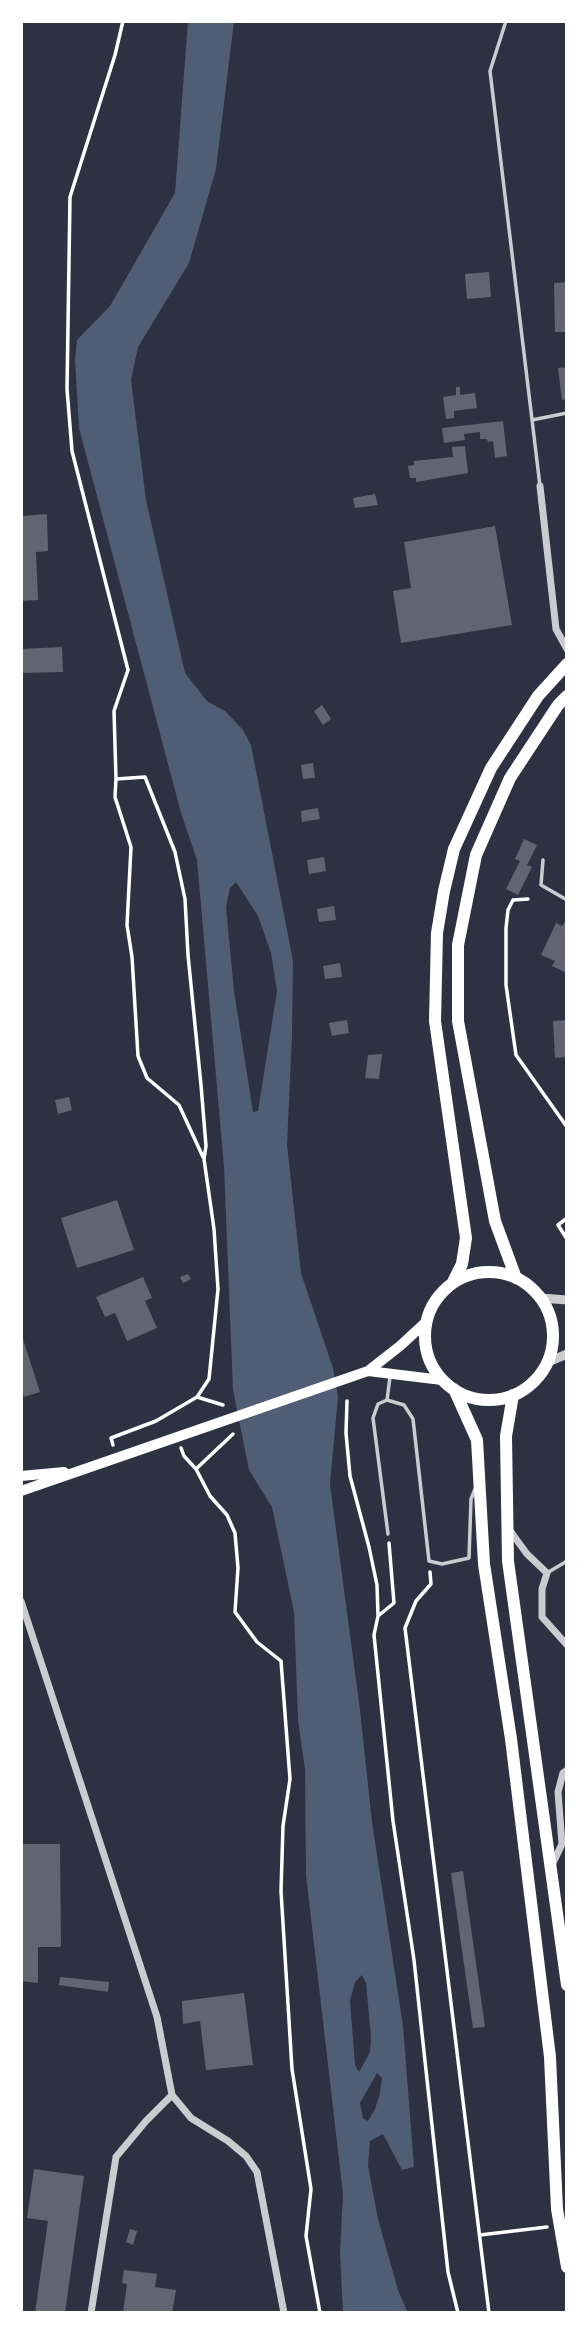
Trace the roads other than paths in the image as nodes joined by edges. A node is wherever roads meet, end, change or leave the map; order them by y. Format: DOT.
graph roads {
  1 [pos="506,21"];
  2 [pos="567,413"];
  3 [pos="532,420"];
  4 [pos="540,485"];
  5 [pos="567,649"];
  6 [pos="567,664"];
  7 [pos="567,696"];
  8 [pos="543,860"];
  9 [pos="567,900"];
  10 [pos="516,1278"];
  11 [pos="453,1282"];
  12 [pos="541,1298"];
  13 [pos="567,1300"];
  14 [pos="426,1322"];
  15 [pos="567,1354"];
  16 [pos="548,1362"];
  17 [pos="363,1372"];
  18 [pos="391,1372"];
  19 [pos="442,1380"];
  20 [pos="454,1389"];
  21 [pos="513,1395"];
  22 [pos="387,1399"];
  23 [pos="80,1470"];
  24 [pos="21,1476"];
  25 [pos="479,1481"];
  26 [pos="21,1491"];
  27 [pos="508,1528"];
  28 [pos="388,1534"];
  29 [pos="567,1561"];
  30 [pos="547,1573"];
  31 [pos="21,1601"];
  32 [pos="567,1646"];
  33 [pos="567,1770"];
  34 [pos="550,1869"];
  35 [pos="567,1985"];
  36 [pos="172,2095"];
  37 [pos="567,2267"];
  38 [pos="91,2313"];
  39 [pos="284,2313"];
  1 -- 3 [label="lane"];
  2 -- 3 [label="lane"];
  3 -- 4 [label="lane"];
  4 -- 5 [label="street"];
  6 -- 11 [label="main road"];
  7 -- 10 [label="main road"];
  8 -- 9 [label="lane"];
  10 -- 11 [label="main road"];
  10 -- 12 [label="main road"];
  11 -- 14 [label="main road"];
  12 -- 13 [label="street"];
  12 -- 16 [label="main road"];
  14 -- 17 [label="main road"];
  14 -- 19 [label="main road"];
  15 -- 16 [label="street"];
  16 -- 21 [label="main road"];
  17 -- 18 [label="main road"];
  17 -- 23 [label="main road"];
  18 -- 19 [label="main road"];
  18 -- 22 [label="lane"];
  19 -- 20 [label="main road"];
  20 -- 21 [label="main road"];
  20 -- 25 [label="main road"];
  21 -- 27 [label="main road"];
  22 -- 25 [label="lane"];
  22 -- 28 [label="lane"];
  23 -- 24 [label="main road"];
  23 -- 26 [label="main road"];
  25 -- 37 [label="main road"];
  27 -- 30 [label="street"];
  27 -- 34 [label="main road"];
  29 -- 30 [label="lane"];
  30 -- 32 [label="street"];
  31 -- 36 [label="street"];
  33 -- 34 [label="street"];
  34 -- 35 [label="main road"];
  36 -- 38 [label="street"];
  36 -- 39 [label="street"];
}
